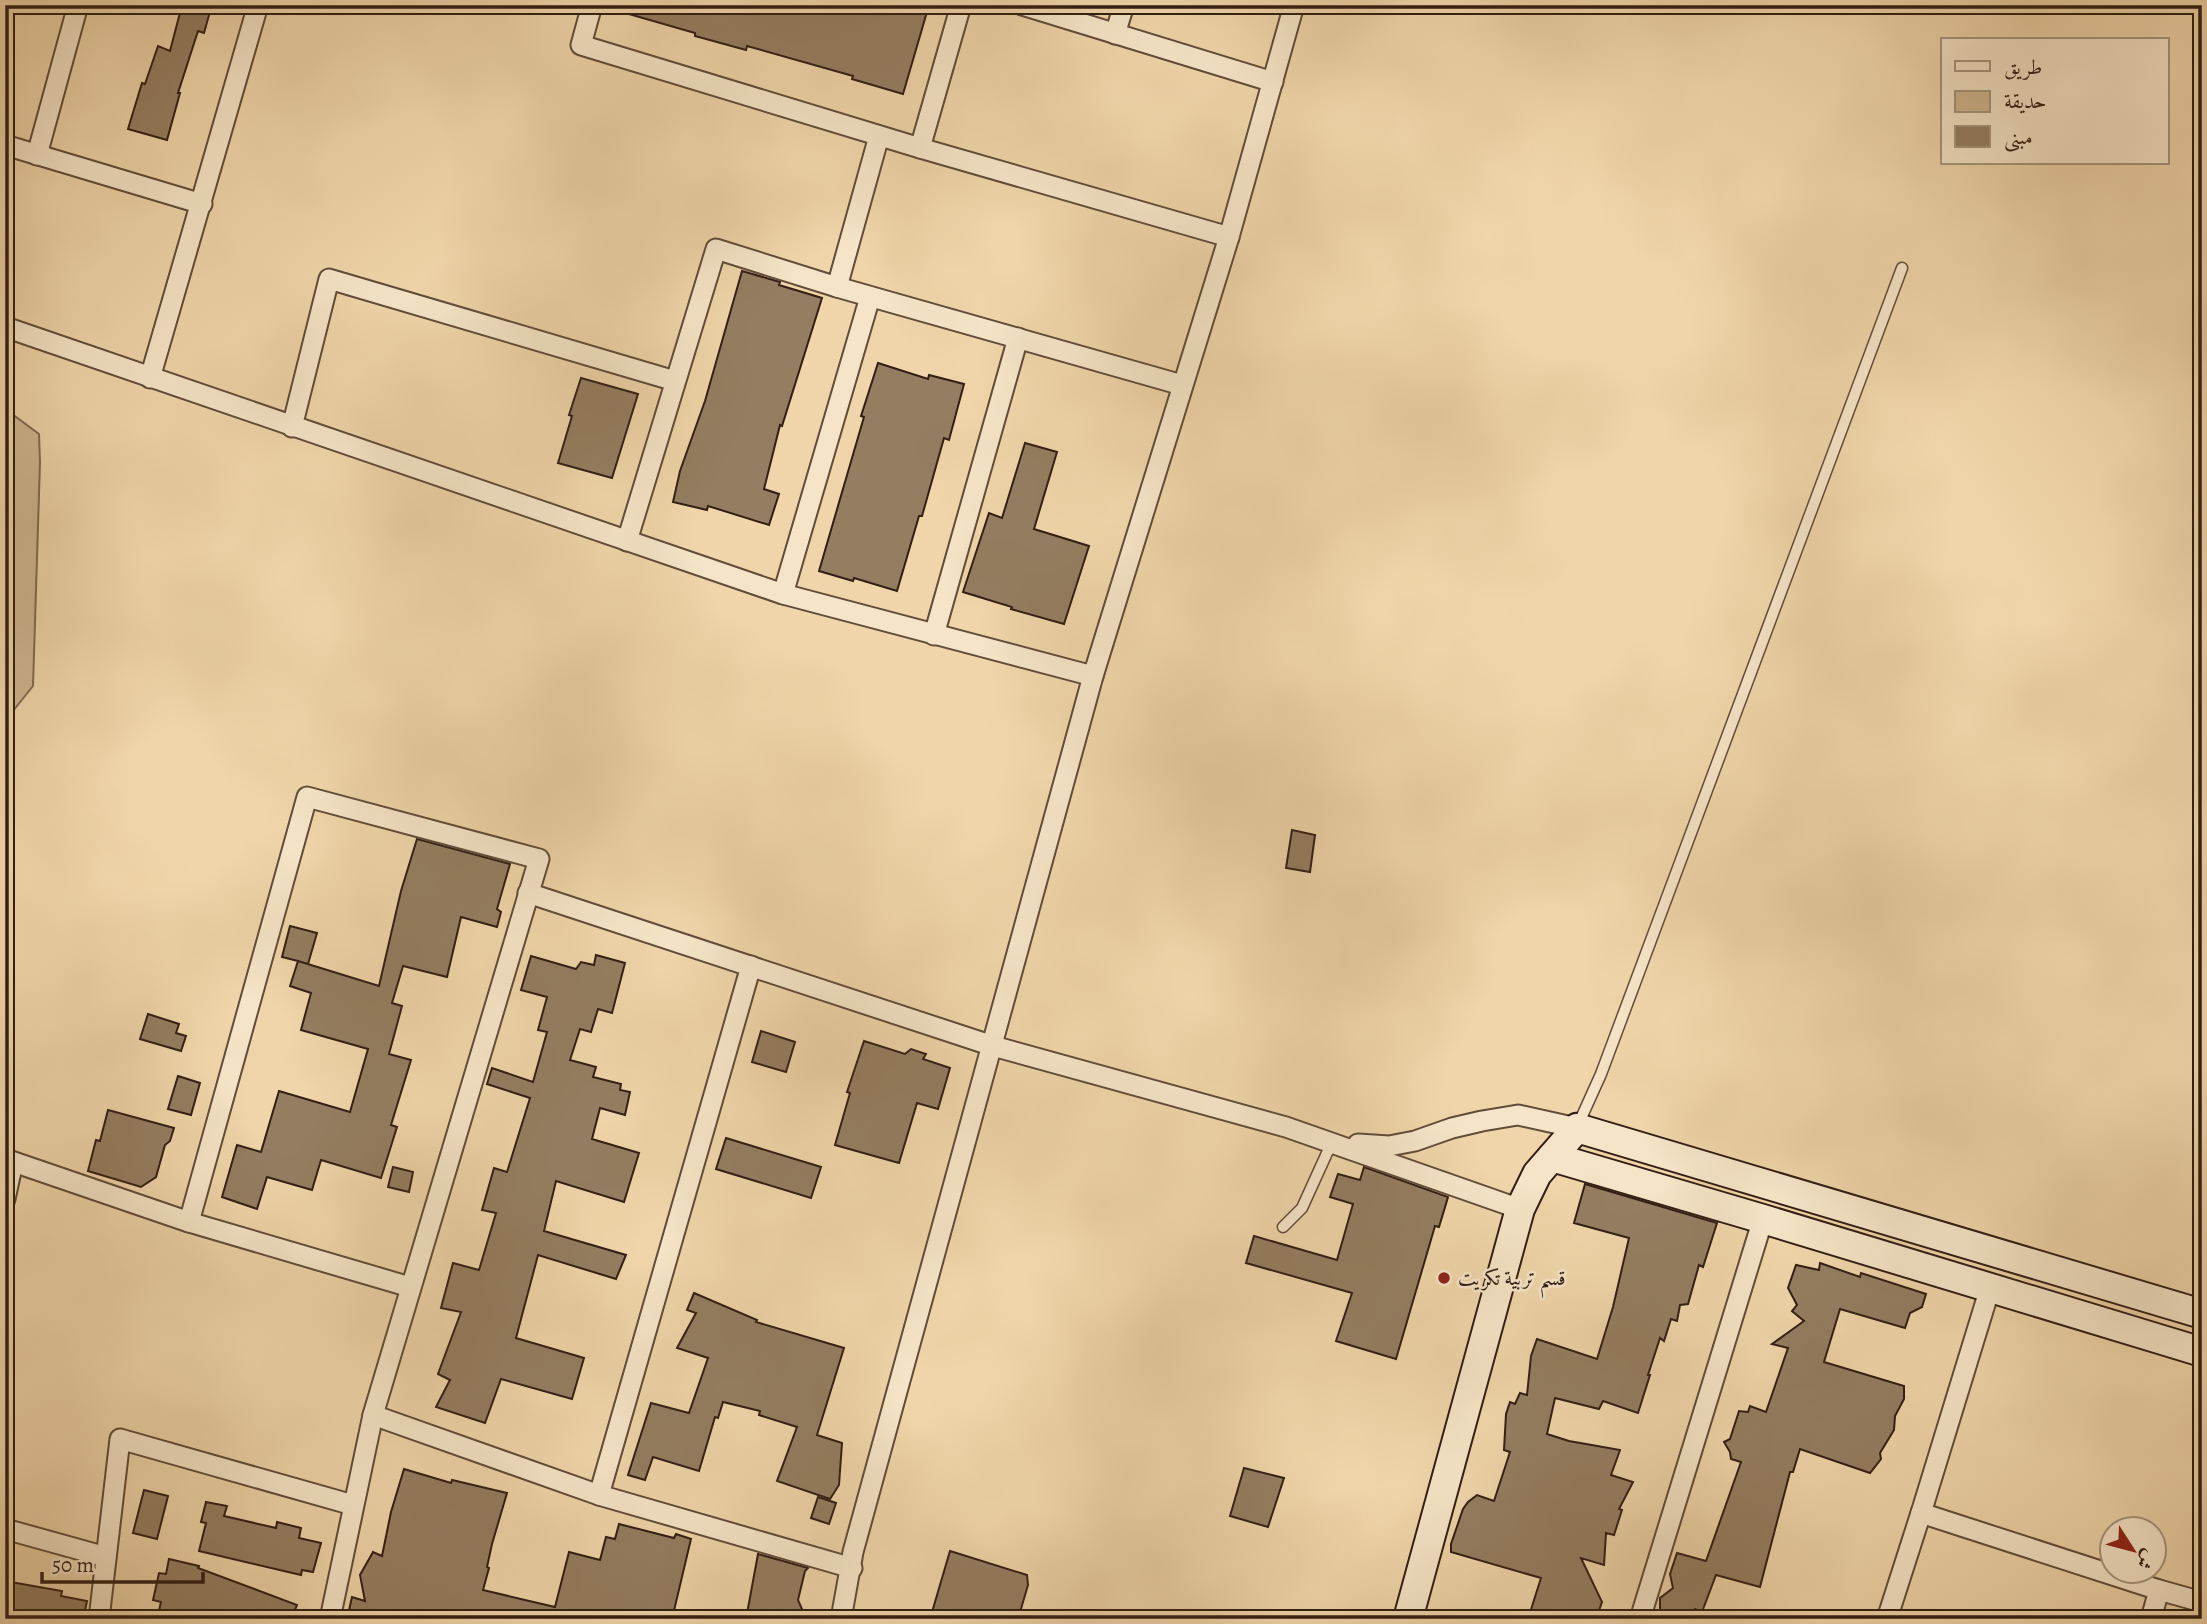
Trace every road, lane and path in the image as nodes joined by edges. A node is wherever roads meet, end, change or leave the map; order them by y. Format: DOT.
graph roads {
  1 [pos="78,5"];
  2 [pos="258,5"];
  3 [pos="592,5"];
  4 [pos="961,5"];
  5 [pos="1022,5"];
  6 [pos="1124,5"];
  7 [pos="1294,5"];
  8 [pos="1115,34"];
  9 [pos="1273,82"];
  10 [pos="879,136"];
  11 [pos="5,145"];
  12 [pos="920,148"];
  13 [pos="37,155"];
  14 [pos="202,204"];
  15 [pos="1229,237"];
  16 [pos="1902,268"];
  17 [pos="837,288"];
  18 [pos="870,297"];
  19 [pos="5,327"];
  20 [pos="1018,338"];
  21 [pos="150,378"];
  22 [pos="675,381"];
  23 [pos="1182,385"];
  24 [pos="292,427"];
  25 [pos="627,541"];
  26 [pos="783,594"];
  27 [pos="934,635"];
  28 [pos="1093,676"];
  29 [pos="528,894"];
  30 [pos="751,966"];
  31 [pos="993,1046"];
  32 [pos="1577,1128"];
  33 [pos="1332,1142"];
  34 [pos="1552,1157"];
  35 [pos="9,1160"];
  36 [pos="5,1199"];
  37 [pos="1520,1209"];
  38 [pos="1763,1219"];
  39 [pos="189,1222"];
  40 [pos="1283,1227"];
  41 [pos="410,1287"];
  42 [pos="1990,1288"];
  43 [pos="2202,1314"];
  44 [pos="2202,1352"];
  45 [pos="373,1415"];
  46 [pos="599,1495"];
  47 [pos="353,1505"];
  48 [pos="1921,1513"];
  49 [pos="5,1530"];
  50 [pos="107,1557"];
  51 [pos="852,1568"];
  52 [pos="2159,1590"];
  53 [pos="2202,1602"];
  54 [pos="99,1619"];
  55 [pos="330,1619"];
  56 [pos="841,1619"];
  57 [pos="1408,1619"];
  58 [pos="1640,1619"];
  59 [pos="1887,1619"];
  60 [pos="2151,1619"];
  1 -- 13 [label="street"];
  2 -- 14 [label="street"];
  3 -- 10 [label="street"];
  4 -- 12 [label="street"];
  5 -- 8 [label="street"];
  6 -- 8 [label="street"];
  7 -- 9 [label="street"];
  8 -- 9 [label="street"];
  9 -- 15 [label="street"];
  10 -- 12 [label="street"];
  10 -- 17 [label="street"];
  11 -- 13 [label="street"];
  12 -- 15 [label="street"];
  13 -- 14 [label="street"];
  14 -- 21 [label="street"];
  15 -- 23 [label="street"];
  16 -- 32 [label="lane"];
  17 -- 18 [label="street"];
  17 -- 22 [label="street"];
  18 -- 20 [label="street"];
  18 -- 26 [label="street"];
  19 -- 21 [label="street"];
  20 -- 23 [label="street"];
  20 -- 27 [label="street"];
  21 -- 24 [label="street"];
  22 -- 24 [label="street"];
  22 -- 25 [label="street"];
  23 -- 28 [label="street"];
  24 -- 25 [label="street"];
  25 -- 26 [label="street"];
  26 -- 27 [label="street"];
  27 -- 28 [label="street"];
  28 -- 31 [label="street"];
  29 -- 30 [label="street"];
  29 -- 39 [label="street"];
  29 -- 41 [label="street"];
  30 -- 31 [label="street"];
  30 -- 46 [label="street"];
  31 -- 33 [label="street"];
  31 -- 51 [label="street"];
  32 -- 33 [label="street"];
  32 -- 34 [label="street"];
  32 -- 43 [label="street"];
  33 -- 37 [label="street"];
  33 -- 40 [label="lane"];
  34 -- 37 [label="street"];
  34 -- 38 [label="street"];
  35 -- 36 [label="street"];
  35 -- 39 [label="street"];
  37 -- 57 [label="street"];
  38 -- 42 [label="street"];
  38 -- 58 [label="street"];
  39 -- 41 [label="street"];
  41 -- 45 [label="street"];
  42 -- 44 [label="street"];
  42 -- 48 [label="street"];
  45 -- 46 [label="street"];
  45 -- 47 [label="street"];
  46 -- 51 [label="street"];
  47 -- 50 [label="street"];
  47 -- 55 [label="street"];
  48 -- 52 [label="street"];
  48 -- 59 [label="street"];
  49 -- 50 [label="street"];
  50 -- 54 [label="street"];
  51 -- 56 [label="street"];
  52 -- 53 [label="street"];
  52 -- 60 [label="street"];
}
